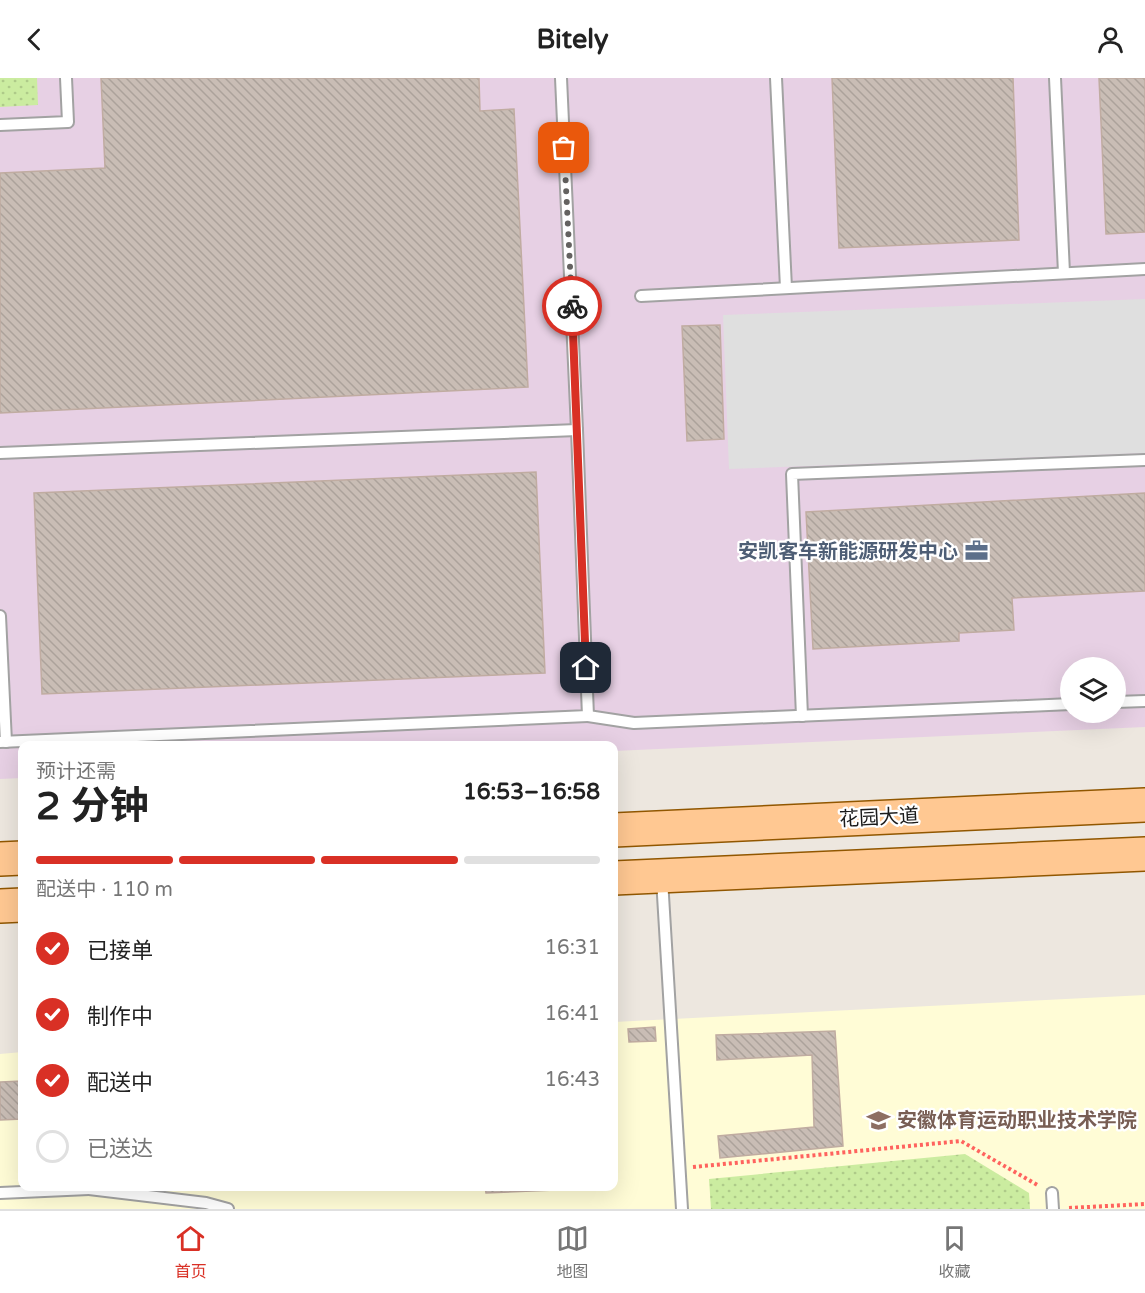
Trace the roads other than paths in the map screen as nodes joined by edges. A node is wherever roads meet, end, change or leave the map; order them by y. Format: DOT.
graph roads {
  1 [pos="66,78"];
  2 [pos="561,78"];
  3 [pos="776,78"];
  4 [pos="1055,78"];
  5 [pos="0,125"];
  6 [pos="1145,269"];
  7 [pos="1064,273"];
  8 [pos="786,288"];
  9 [pos="640,296"];
  10 [pos="578,430"];
  11 [pos="0,453"];
  12 [pos="1145,460"];
  13 [pos="0,616"];
  14 [pos="1145,701"];
  15 [pos="1126,702"];
  16 [pos="1060,704"];
  17 [pos="588,716"];
  18 [pos="802,716"];
  19 [pos="18,741"];
  20 [pos="26,741"];
  21 [pos="3,742"];
  22 [pos="1145,805"];
  23 [pos="618,830"];
  24 [pos="1145,854"];
  25 [pos="18,858"];
  26 [pos="0,859"];
  27 [pos="662,876"];
  28 [pos="618,878"];
  29 [pos="18,905"];
  30 [pos="0,906"];
  31 [pos="30,1191"];
  32 [pos="118,1191"];
  33 [pos="0,1193"];
  34 [pos="1052,1194"];
  35 [pos="228,1209"];
  36 [pos="682,1209"];
  37 [pos="1053,1209"];
  1 -- 5 [label="lane"];
  2 -- 10 [label="lane"];
  3 -- 8 [label="lane"];
  4 -- 7 [label="lane"];
  6 -- 7 [label="lane"];
  7 -- 8 [label="lane"];
  8 -- 9 [label="lane"];
  10 -- 11 [label="lane"];
  10 -- 17 [label="lane"];
  12 -- 18 [label="lane"];
  13 -- 21 [label="lane"];
  14 -- 15 [label="lane"];
  16 -- 18 [label="lane"];
  17 -- 18 [label="lane"];
  17 -- 20 [label="lane"];
  19 -- 21 [label="lane"];
  22 -- 23 [label="main road, 花园大道"];
  24 -- 27 [label="main road"];
  25 -- 26 [label="main road"];
  27 -- 28 [label="main road"];
  27 -- 36 [label="lane"];
  29 -- 30 [label="main road"];
  31 -- 33 [label="lane"];
  32 -- 35 [label="lane"];
  34 -- 37 [label="lane"];
}
